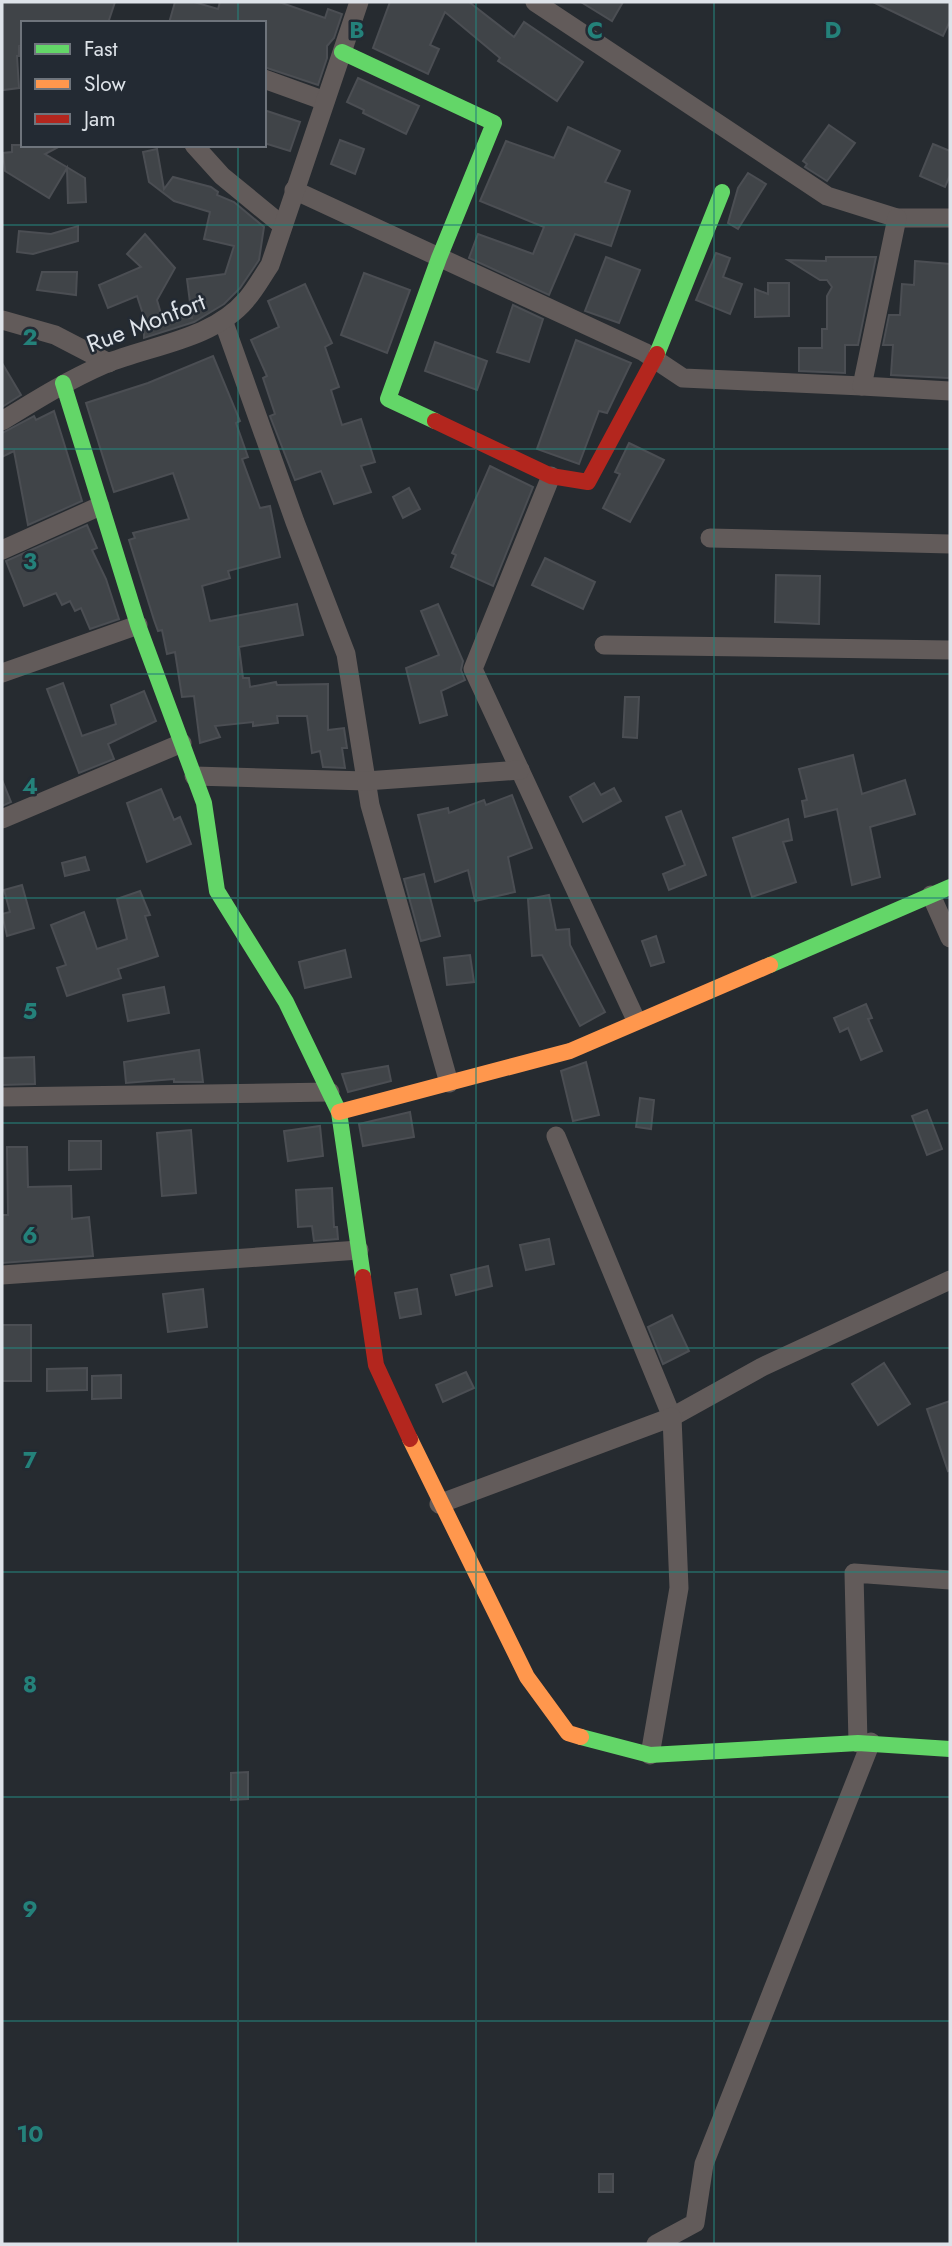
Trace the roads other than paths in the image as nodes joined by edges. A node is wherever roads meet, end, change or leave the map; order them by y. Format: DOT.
graph roads {
  1 [pos="359,2"];
  2 [pos="535,2"];
  3 [pos="342,52"];
  4 [pos="266,80"];
  5 [pos="325,101"];
  6 [pos="196,147"];
  7 [pos="294,190"];
  8 [pos="722,192"];
  9 [pos="897,218"];
  10 [pos="950,218"];
  11 [pos="283,226"];
  12 [pos="439,258"];
  13 [pos="2,320"];
  14 [pos="223,320"];
  15 [pos="655,359"];
  16 [pos="109,363"];
  17 [pos="63,383"];
  18 [pos="862,386"];
  19 [pos="950,391"];
  20 [pos="2,421"];
  21 [pos="551,476"];
  22 [pos="100,506"];
  23 [pos="710,538"];
  24 [pos="950,544"];
  25 [pos="2,550"];
  26 [pos="138,625"];
  27 [pos="604,645"];
  28 [pos="950,650"];
  29 [pos="2,673"];
  30 [pos="182,743"];
  31 [pos="520,769"];
  32 [pos="194,776"];
  33 [pos="366,781"];
  34 [pos="2,819"];
  35 [pos="950,887"];
  36 [pos="931,895"];
  37 [pos="950,938"];
  38 [pos="636,1020"];
  39 [pos="449,1083"];
  40 [pos="330,1092"];
  41 [pos="2,1097"];
  42 [pos="339,1112"];
  43 [pos="556,1136"];
  44 [pos="359,1250"];
  45 [pos="2,1275"];
  46 [pos="950,1280"];
  47 [pos="672,1417"];
  48 [pos="439,1504"];
  49 [pos="950,1580"];
  50 [pos="864,1743"];
  51 [pos="950,1749"];
  52 [pos="650,1755"];
  53 [pos="656,2244"];
  1 -- 3 [label="street, Rue Monfort"];
  2 -- 9 [label="street"];
  3 -- 5 [label="street, Rue Monfort"];
  3 -- 12 [label="street"];
  4 -- 5 [label="street"];
  5 -- 7 [label="street, Rue Monfort"];
  6 -- 11 [label="street"];
  7 -- 11 [label="street, Rue Monfort"];
  7 -- 12 [label="street"];
  8 -- 15 [label="street"];
  9 -- 10 [label="street"];
  9 -- 18 [label="street"];
  11 -- 14 [label="street, Rue Monfort"];
  12 -- 15 [label="street"];
  12 -- 21 [label="street"];
  13 -- 16 [label="street"];
  14 -- 16 [label="street, Rue Monfort"];
  14 -- 33 [label="street"];
  15 -- 18 [label="street"];
  15 -- 21 [label="street"];
  16 -- 17 [label="street, Rue Monfort"];
  17 -- 20 [label="street, Rue Monfort"];
  17 -- 22 [label="street"];
  18 -- 19 [label="street"];
  21 -- 31 [label="street"];
  22 -- 25 [label="street"];
  22 -- 26 [label="street"];
  23 -- 24 [label="street"];
  26 -- 29 [label="street"];
  26 -- 30 [label="street"];
  27 -- 28 [label="street"];
  30 -- 32 [label="street"];
  30 -- 34 [label="street"];
  31 -- 33 [label="street"];
  31 -- 38 [label="street"];
  32 -- 33 [label="street"];
  32 -- 40 [label="street"];
  33 -- 39 [label="street"];
  35 -- 36 [label="street"];
  36 -- 37 [label="street"];
  36 -- 38 [label="street"];
  38 -- 39 [label="street"];
  39 -- 42 [label="street"];
  40 -- 41 [label="street"];
  40 -- 42 [label="street"];
  42 -- 44 [label="street"];
  43 -- 47 [label="street"];
  44 -- 45 [label="street"];
  44 -- 48 [label="street"];
  46 -- 47 [label="street"];
  47 -- 48 [label="street"];
  47 -- 52 [label="street"];
  48 -- 52 [label="street"];
  49 -- 50 [label="street"];
  50 -- 51 [label="street"];
  50 -- 52 [label="street"];
  50 -- 53 [label="street"];
}
